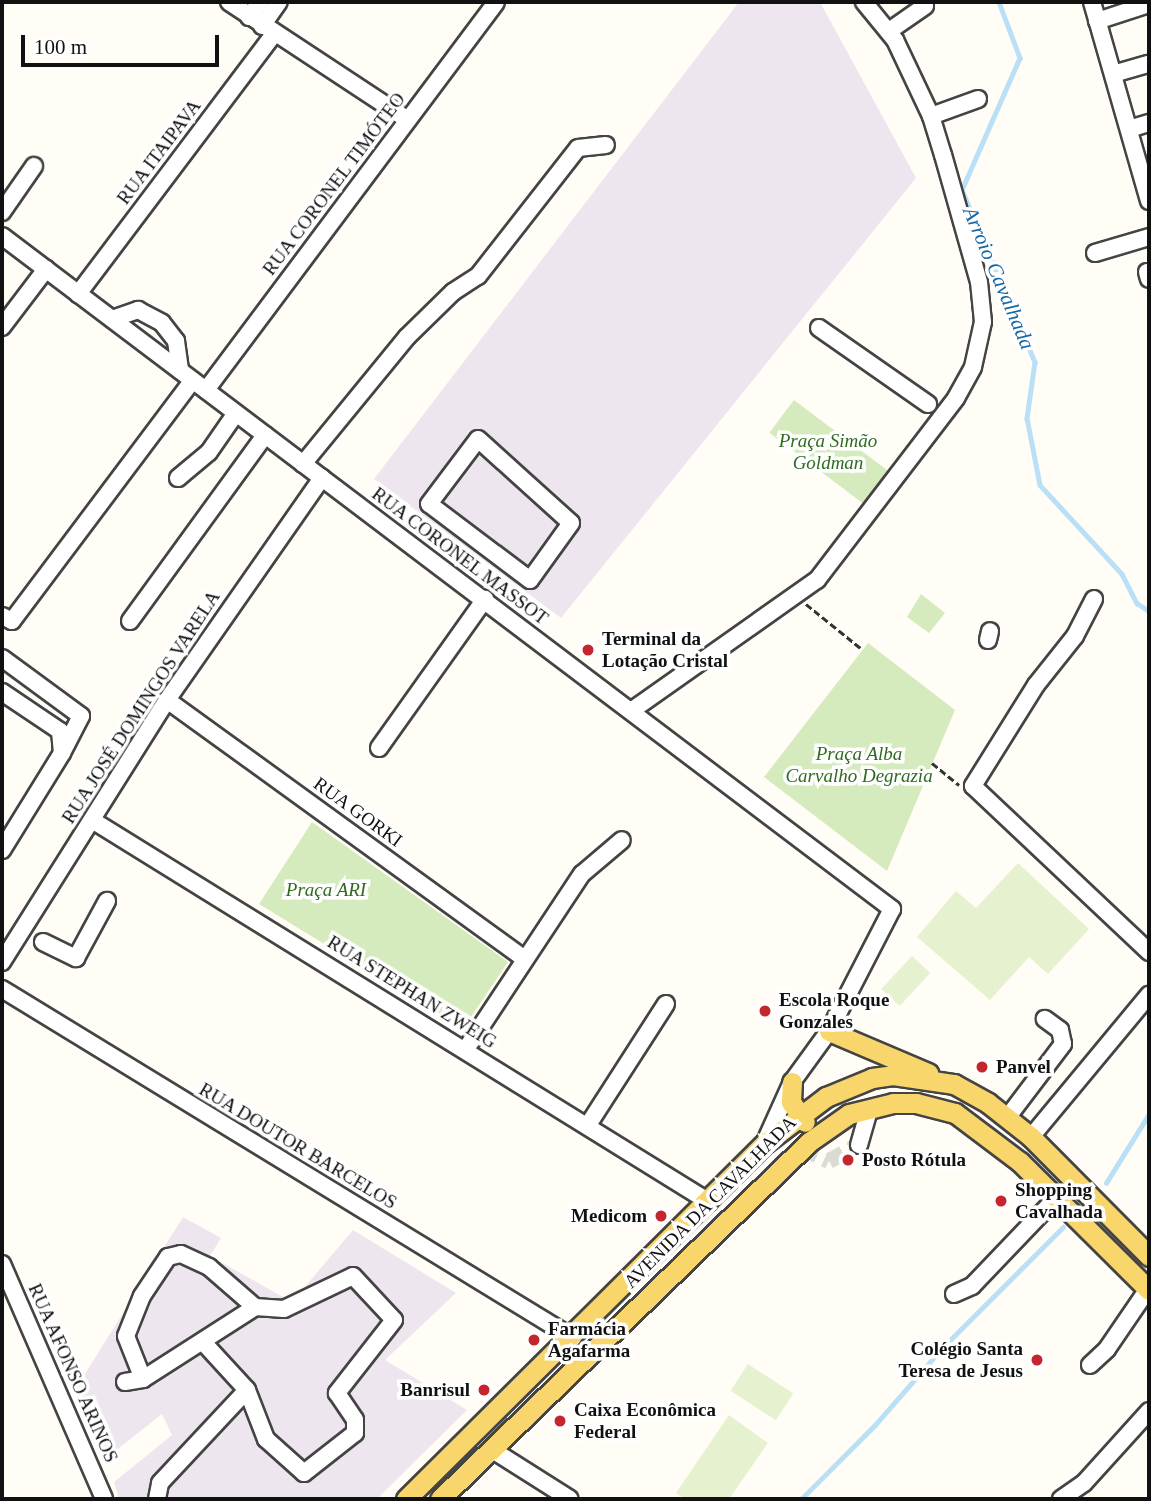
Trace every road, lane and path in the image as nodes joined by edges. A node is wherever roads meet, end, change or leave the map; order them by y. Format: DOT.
graph roads {
  1 [pos="229,2"];
  2 [pos="260,2"];
  3 [pos="279,2"];
  4 [pos="496,2"];
  5 [pos="864,2"];
  6 [pos="1091,2"];
  7 [pos="1149,4"];
  8 [pos="925,6"];
  9 [pos="1097,21"];
  10 [pos="261,26"];
  11 [pos="889,31"];
  12 [pos="1149,64"];
  13 [pos="1113,74"];
  14 [pos="978,99"];
  15 [pos="931,116"];
  16 [pos="408,120"];
  17 [pos="1149,123"];
  18 [pos="1129,129"];
  19 [pos="606,145"];
  20 [pos="1143,153"];
  21 [pos="34,166"];
  22 [pos="1149,201"];
  23 [pos="2,212"];
  24 [pos="2,236"];
  25 [pos="1149,237"];
  26 [pos="1095,253"];
  27 [pos="46,269"];
  28 [pos="78,294"];
  29 [pos="112,319"];
  30 [pos="2,327"];
  31 [pos="819,328"];
  32 [pos="193,380"];
  33 [pos="935,409"];
  34 [pos="236,413"];
  35 [pos="265,435"];
  36 [pos="478,439"];
  37 [pos="303,464"];
  38 [pos="178,478"];
  39 [pos="322,478"];
  40 [pos="798,597"];
  41 [pos="485,599"];
  42 [pos="1094,599"];
  43 [pos="2,616"];
  44 [pos="130,621"];
  45 [pos="863,650"];
  46 [pos="2,658"];
  47 [pos="2,692"];
  48 [pos="167,700"];
  49 [pos="631,711"];
  50 [pos="379,748"];
  51 [pos="62,753"];
  52 [pos="932,763"];
  53 [pos="973,786"];
  54 [pos="92,820"];
  55 [pos="622,840"];
  56 [pos="2,850"];
  57 [pos="107,901"];
  58 [pos="33,936"];
  59 [pos="1149,952"];
  60 [pos="525,959"];
  61 [pos="2,962"];
  62 [pos="2,989"];
  63 [pos="1149,995"];
  64 [pos="666,1004"];
  65 [pos="1045,1019"];
  66 [pos="829,1031"];
  67 [pos="466,1049"];
  68 [pos="792,1082"];
  69 [pos="954,1084"];
  70 [pos="869,1109"];
  71 [pos="956,1113"];
  72 [pos="798,1115"];
  73 [pos="1007,1118"];
  74 [pos="588,1125"];
  75 [pos="816,1135"];
  76 [pos="1031,1137"];
  77 [pos="764,1144"];
  78 [pos="859,1145"];
  79 [pos="1055,1199"];
  80 [pos="709,1202"];
  81 [pos="1149,1256"];
  82 [pos="2,1264"];
  83 [pos="1149,1289"];
  84 [pos="954,1294"];
  85 [pos="255,1307"];
  86 [pos="573,1338"];
  87 [pos="204,1343"];
  88 [pos="1090,1366"];
  89 [pos="143,1379"];
  90 [pos="125,1382"];
  91 [pos="247,1390"];
  92 [pos="546,1394"];
  93 [pos="1149,1411"];
  94 [pos="491,1450"];
  95 [pos="104,1499"];
  96 [pos="157,1499"];
  97 [pos="406,1499"];
  98 [pos="440,1499"];
  99 [pos="570,1499"];
  100 [pos="1061,1499"];
  1 -- 10 [label="street"];
  2 -- 10 [label="street"];
  3 -- 10 [label="street"];
  4 -- 16 [label="street, RUA CORONEL TIMÓTEO"];
  5 -- 11 [label="street"];
  6 -- 9 [label="street"];
  7 -- 9 [label="street"];
  8 -- 11 [label="street"];
  9 -- 13 [label="street"];
  10 -- 16 [label="street"];
  10 -- 28 [label="street, RUA ITAIPAVA"];
  11 -- 15 [label="street"];
  12 -- 13 [label="street"];
  13 -- 18 [label="street"];
  14 -- 15 [label="street"];
  15 -- 33 [label="street"];
  16 -- 32 [label="street, RUA CORONEL TIMÓTEO"];
  17 -- 18 [label="street"];
  18 -- 20 [label="street"];
  19 -- 37 [label="street"];
  20 -- 22 [label="street"];
  21 -- 23 [label="street"];
  24 -- 27 [label="street, RUA CORONEL MASSOT"];
  25 -- 26 [label="street"];
  27 -- 28 [label="street, RUA CORONEL MASSOT"];
  27 -- 30 [label="street"];
  28 -- 29 [label="street, RUA CORONEL MASSOT"];
  29 -- 32 [label="street, RUA CORONEL MASSOT"];
  29 -- 32 [label="street"];
  31 -- 33 [label="street"];
  32 -- 34 [label="street, RUA CORONEL MASSOT"];
  32 -- 43 [label="street, RUA CORONEL TIMÓTEO"];
  33 -- 40 [label="street"];
  34 -- 35 [label="street, RUA CORONEL MASSOT"];
  34 -- 38 [label="street"];
  35 -- 37 [label="street, RUA CORONEL MASSOT"];
  35 -- 44 [label="street"];
  36 -- 36 [label="street"];
  37 -- 39 [label="street, RUA CORONEL MASSOT"];
  39 -- 41 [label="street, RUA CORONEL MASSOT"];
  39 -- 48 [label="street, RUA JOSÉ DOMINGOS VARELA"];
  40 -- 45 [label="path"];
  40 -- 49 [label="street"];
  41 -- 49 [label="street, RUA CORONEL MASSOT"];
  41 -- 50 [label="street"];
  42 -- 53 [label="street"];
  46 -- 51 [label="street"];
  47 -- 51 [label="street"];
  48 -- 54 [label="street, RUA JOSÉ DOMINGOS VARELA"];
  48 -- 60 [label="street, RUA GORKI"];
  49 -- 66 [label="street, RUA CORONEL MASSOT"];
  51 -- 56 [label="street"];
  52 -- 53 [label="path"];
  53 -- 59 [label="street"];
  54 -- 58 [label="street, RUA JOSÉ DOMINGOS VARELA"];
  54 -- 67 [label="street, RUA STEPHAN ZWEIG"];
  55 -- 60 [label="street"];
  57 -- 58 [label="street"];
  58 -- 61 [label="street, RUA JOSÉ DOMINGOS VARELA"];
  60 -- 67 [label="street"];
  62 -- 86 [label="street, RUA DOUTOR BARCELOS"];
  63 -- 76 [label="street"];
  64 -- 74 [label="street"];
  65 -- 73 [label="street"];
  66 -- 68 [label="street"];
  66 -- 69 [label="main road"];
  67 -- 74 [label="street, RUA STEPHAN ZWEIG"];
  68 -- 72 [label="main road"];
  68 -- 77 [label="street"];
  69 -- 72 [label="main road, AVENIDA DA CAVALHADA"];
  69 -- 73 [label="main road, AVENIDA DA CAVALHADA"];
  70 -- 71 [label="main road, AVENIDA DA CAVALHADA"];
  70 -- 75 [label="main road, AVENIDA DA CAVALHADA"];
  70 -- 78 [label="street"];
  71 -- 76 [label="main road"];
  71 -- 79 [label="main road, AVENIDA DA CAVALHADA"];
  72 -- 75 [label="main road"];
  72 -- 77 [label="main road, AVENIDA DA CAVALHADA"];
  73 -- 76 [label="main road, AVENIDA DA CAVALHADA"];
  74 -- 80 [label="street, RUA STEPHAN ZWEIG"];
  75 -- 92 [label="main road, AVENIDA DA CAVALHADA"];
  76 -- 81 [label="main road, AVENIDA DA CAVALHADA"];
  77 -- 80 [label="main road, AVENIDA DA CAVALHADA"];
  79 -- 83 [label="main road, AVENIDA DA CAVALHADA"];
  79 -- 84 [label="street"];
  80 -- 86 [label="main road, AVENIDA DA CAVALHADA"];
  82 -- 95 [label="street, RUA AFONSO ARINOS"];
  83 -- 88 [label="street"];
  85 -- 87 [label="street"];
  85 -- 89 [label="street"];
  85 -- 91 [label="street"];
  86 -- 92 [label="main road"];
  86 -- 97 [label="main road, AVENIDA DA CAVALHADA"];
  87 -- 89 [label="street"];
  87 -- 91 [label="street"];
  89 -- 90 [label="street"];
  91 -- 96 [label="street"];
  92 -- 94 [label="main road, AVENIDA DA CAVALHADA"];
  93 -- 100 [label="street"];
  94 -- 98 [label="main road, AVENIDA DA CAVALHADA"];
  94 -- 99 [label="street"];
}
